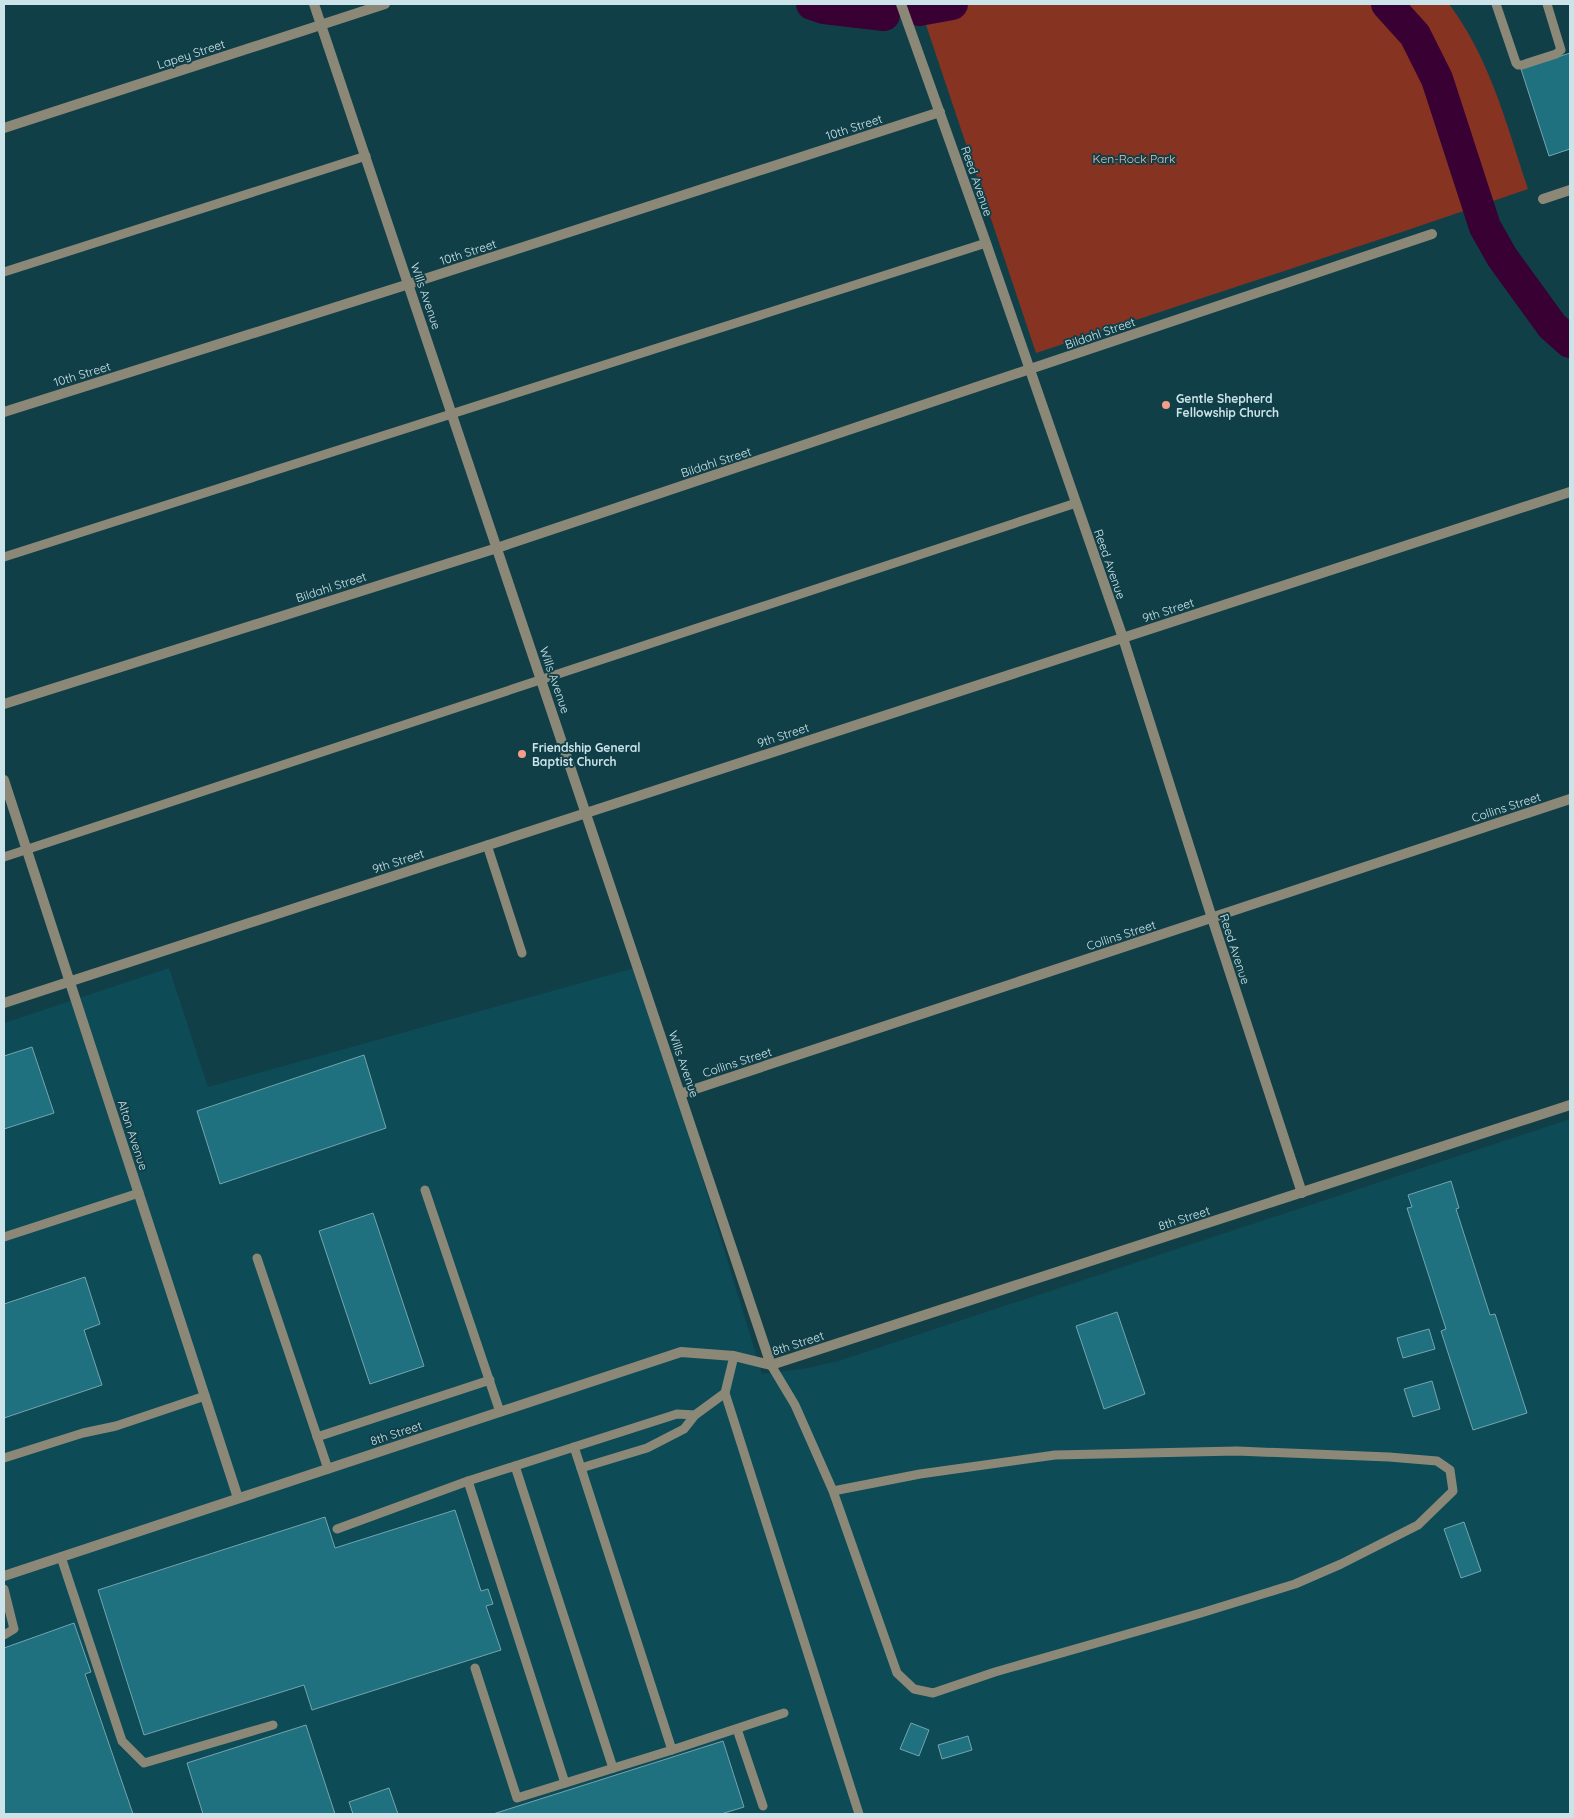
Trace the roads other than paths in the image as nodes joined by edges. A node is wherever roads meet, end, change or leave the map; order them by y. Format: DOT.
graph roads {
  1 [pos="314,4"];
  2 [pos="385,4"];
  3 [pos="901,4"];
  4 [pos="1496,4"];
  5 [pos="1547,4"];
  6 [pos="322,25"];
  7 [pos="940,112"];
  8 [pos="4,128"];
  9 [pos="366,156"];
  10 [pos="1570,190"];
  11 [pos="1543,199"];
  12 [pos="1432,234"];
  13 [pos="986,243"];
  14 [pos="4,272"];
  15 [pos="409,284"];
  16 [pos="1030,370"];
  17 [pos="4,412"];
  18 [pos="452,414"];
  19 [pos="1570,492"];
  20 [pos="1076,503"];
  21 [pos="497,548"];
  22 [pos="4,557"];
  23 [pos="1122,638"];
  24 [pos="541,680"];
  25 [pos="4,704"];
  26 [pos="4,780"];
  27 [pos="1570,799"];
  28 [pos="586,813"];
  29 [pos="487,845"];
  30 [pos="27,850"];
  31 [pos="4,857"];
  32 [pos="1212,918"];
  33 [pos="522,953"];
  34 [pos="70,981"];
  35 [pos="4,1003"];
  36 [pos="680,1094"];
  37 [pos="1570,1105"];
  38 [pos="425,1190"];
  39 [pos="1302,1193"];
  40 [pos="139,1194"];
  41 [pos="4,1237"];
  42 [pos="257,1258"];
  43 [pos="734,1356"];
  44 [pos="771,1365"];
  45 [pos="490,1380"];
  46 [pos="725,1393"];
  47 [pos="204,1396"];
  48 [pos="500,1412"];
  49 [pos="695,1415"];
  50 [pos="317,1437"];
  51 [pos="574,1446"];
  52 [pos="4,1458"];
  53 [pos="515,1466"];
  54 [pos="328,1468"];
  55 [pos="581,1468"];
  56 [pos="468,1481"];
  57 [pos="833,1491"];
  58 [pos="238,1498"];
  59 [pos="337,1529"];
  60 [pos="61,1557"];
  61 [pos="4,1576"];
  62 [pos="4,1589"];
  63 [pos="4,1635"];
  64 [pos="475,1668"];
  65 [pos="784,1713"];
  66 [pos="273,1725"];
  67 [pos="737,1729"];
  68 [pos="672,1750"];
  69 [pos="613,1768"];
  70 [pos="565,1783"];
  71 [pos="763,1806"];
  72 [pos="859,1814"];
  1 -- 6 [label="street, Wills Avenue"];
  2 -- 6 [label="street, Lapey Street"];
  3 -- 7 [label="street, Reed Avenue"];
  4 -- 5 [label="lane"];
  6 -- 8 [label="street, Lapey Street"];
  6 -- 9 [label="street, Wills Avenue"];
  7 -- 13 [label="street, Reed Avenue"];
  7 -- 15 [label="street, 10th Street"];
  9 -- 14 [label="lane"];
  9 -- 15 [label="street, Wills Avenue"];
  10 -- 11 [label="street"];
  12 -- 16 [label="street, Bildahl Street"];
  13 -- 16 [label="street, Reed Avenue"];
  13 -- 18 [label="lane"];
  15 -- 17 [label="street, 10th Street"];
  15 -- 18 [label="street, Wills Avenue"];
  16 -- 20 [label="street, Reed Avenue"];
  16 -- 21 [label="street, Bildahl Street"];
  18 -- 21 [label="street, Wills Avenue"];
  18 -- 22 [label="lane"];
  19 -- 23 [label="street, 9th Street"];
  20 -- 23 [label="street, Reed Avenue"];
  20 -- 24 [label="lane"];
  21 -- 24 [label="street, Wills Avenue"];
  21 -- 25 [label="street, Bildahl Street"];
  23 -- 28 [label="street, 9th Street"];
  23 -- 32 [label="street, Reed Avenue"];
  24 -- 28 [label="street, Wills Avenue"];
  24 -- 30 [label="lane"];
  26 -- 30 [label="street, Alton Avenue"];
  27 -- 32 [label="street, Collins Street"];
  28 -- 29 [label="street, 9th Street"];
  28 -- 36 [label="street, Wills Avenue"];
  29 -- 33 [label="lane"];
  29 -- 34 [label="street, 9th Street"];
  30 -- 31 [label="lane"];
  30 -- 34 [label="street, Alton Avenue"];
  32 -- 36 [label="street, Collins Street"];
  32 -- 39 [label="street, Reed Avenue"];
  34 -- 35 [label="street, 9th Street"];
  34 -- 40 [label="street, Alton Avenue"];
  36 -- 44 [label="street, Wills Avenue"];
  37 -- 39 [label="street, 8th Street"];
  38 -- 45 [label="lane"];
  39 -- 44 [label="street, 8th Street"];
  40 -- 41 [label="lane"];
  40 -- 47 [label="street, Alton Avenue"];
  42 -- 50 [label="lane"];
  43 -- 44 [label="street, 8th Street"];
  43 -- 46 [label="lane"];
  43 -- 48 [label="street, 8th Street"];
  44 -- 57 [label="lane"];
  45 -- 48 [label="lane"];
  45 -- 50 [label="lane"];
  46 -- 49 [label="lane"];
  46 -- 72 [label="lane"];
  47 -- 52 [label="lane"];
  47 -- 58 [label="street, Alton Avenue"];
  48 -- 54 [label="street, 8th Street"];
  49 -- 51 [label="lane"];
  49 -- 55 [label="lane"];
  50 -- 54 [label="lane"];
  51 -- 53 [label="lane"];
  51 -- 55 [label="lane"];
  53 -- 56 [label="lane"];
  53 -- 69 [label="lane"];
  54 -- 58 [label="street, 8th Street"];
  55 -- 68 [label="lane"];
  56 -- 59 [label="lane"];
  56 -- 70 [label="lane"];
  57 -- 57 [label="lane"];
  58 -- 60 [label="street, 8th Street"];
  60 -- 61 [label="street, 8th Street"];
  60 -- 66 [label="lane"];
  62 -- 63 [label="lane"];
  64 -- 70 [label="lane"];
  65 -- 67 [label="lane"];
  67 -- 68 [label="lane"];
  67 -- 71 [label="lane"];
  68 -- 69 [label="lane"];
  69 -- 70 [label="lane"];
}
